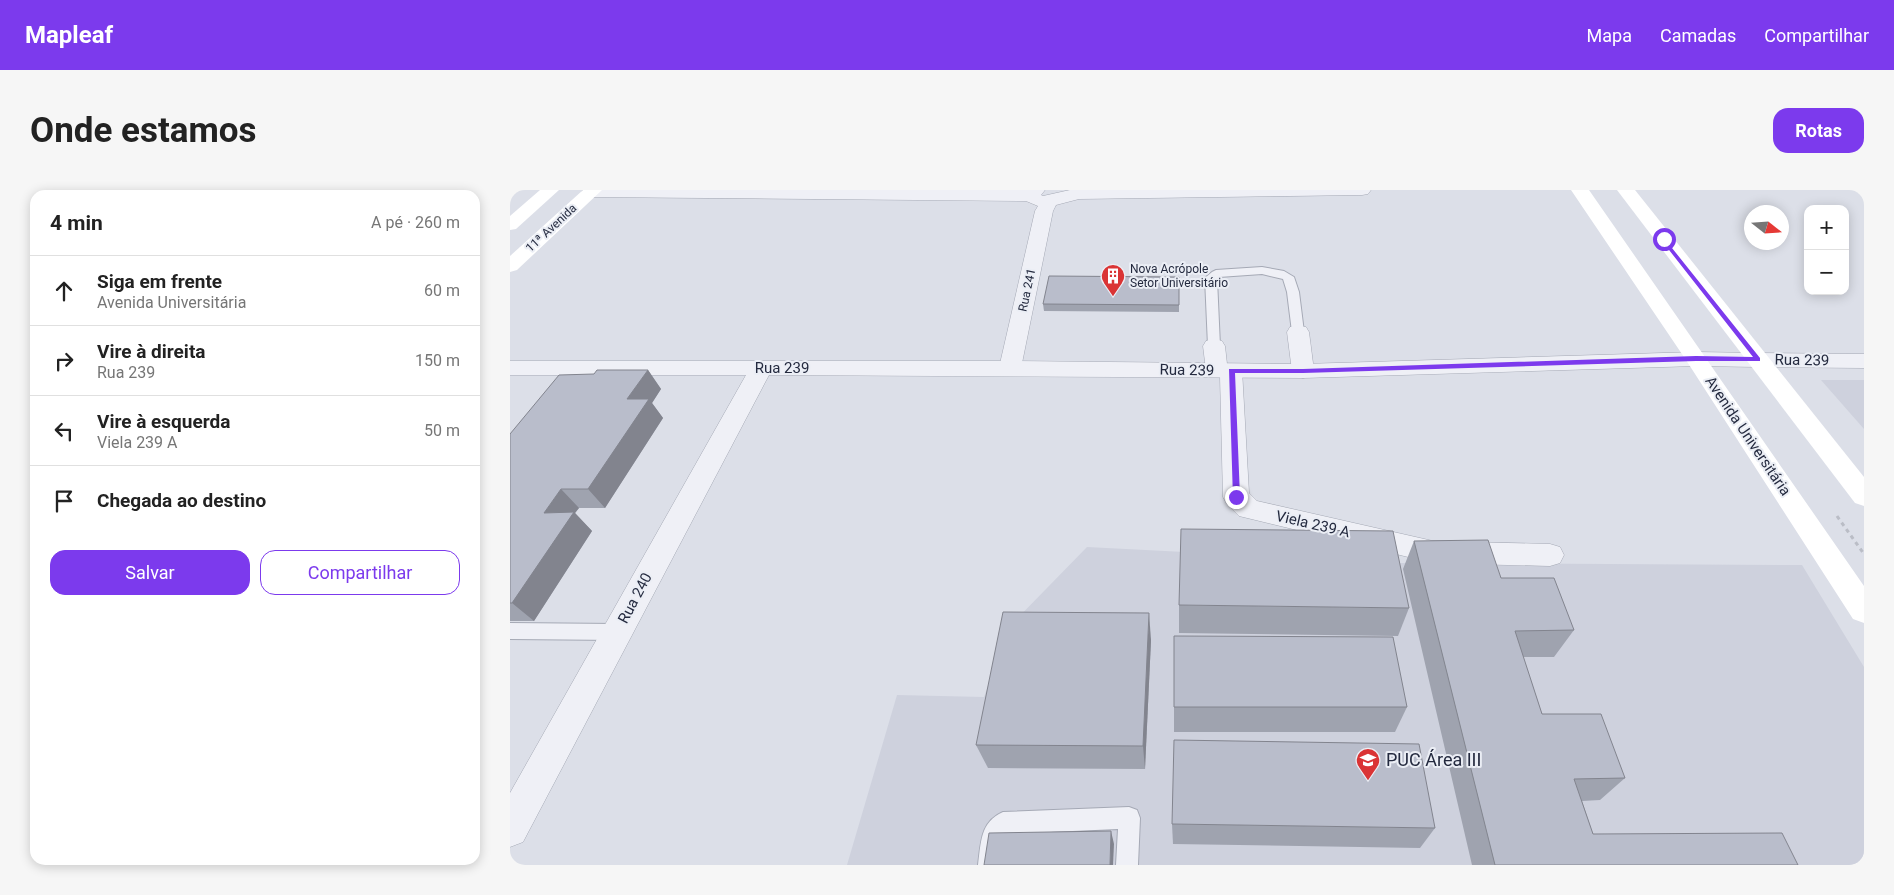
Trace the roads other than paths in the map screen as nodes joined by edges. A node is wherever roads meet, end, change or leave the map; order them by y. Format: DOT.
graph roads {
  1 [pos="550,190"];
  2 [pos="1362,190"];
  3 [pos="1580,190"];
  4 [pos="1626,190"];
  5 [pos="592,191"];
  6 [pos="1050,196"];
  7 [pos="510,225"];
  8 [pos="510,266"];
  9 [pos="1298,332"];
  10 [pos="1214,346"];
  11 [pos="1696,358"];
  12 [pos="1758,360"];
  13 [pos="1864,361"];
  14 [pos="510,368"];
  15 [pos="762,368"];
  16 [pos="1010,368"];
  17 [pos="1224,370"];
  18 [pos="1303,371"];
  19 [pos="1864,496"];
  20 [pos="1550,555"];
  21 [pos="1864,610"];
  22 [pos="510,631"];
  23 [pos="617,632"];
  24 [pos="510,829"];
  25 [pos="989,865"];
  26 [pos="1127,865"];
  1 -- 7 [label="main road, 11ª Avenida"];
  2 -- 6 [label="street"];
  3 -- 11 [label="main road, Avenida Universitária"];
  4 -- 12 [label="main road"];
  5 -- 6 [label="street"];
  5 -- 8 [label="main road, 11ª Avenida"];
  6 -- 16 [label="street, Rua 241"];
  9 -- 10 [label="lane"];
  9 -- 18 [label="street"];
  10 -- 17 [label="street, Viela 239 A"];
  11 -- 12 [label="street, Rua 239"];
  11 -- 18 [label="street, Rua 239"];
  11 -- 21 [label="main road, Avenida Universitária"];
  12 -- 13 [label="street, Rua 239"];
  12 -- 19 [label="main road"];
  14 -- 15 [label="street, Rua 239"];
  15 -- 16 [label="street, Rua 239"];
  15 -- 23 [label="street, Rua 240"];
  16 -- 17 [label="street, Rua 239"];
  17 -- 18 [label="street, Rua 239"];
  17 -- 20 [label="street, Viela 239 A"];
  22 -- 23 [label="lane"];
  23 -- 24 [label="street, Rua 240"];
  25 -- 26 [label="lane"];
}
